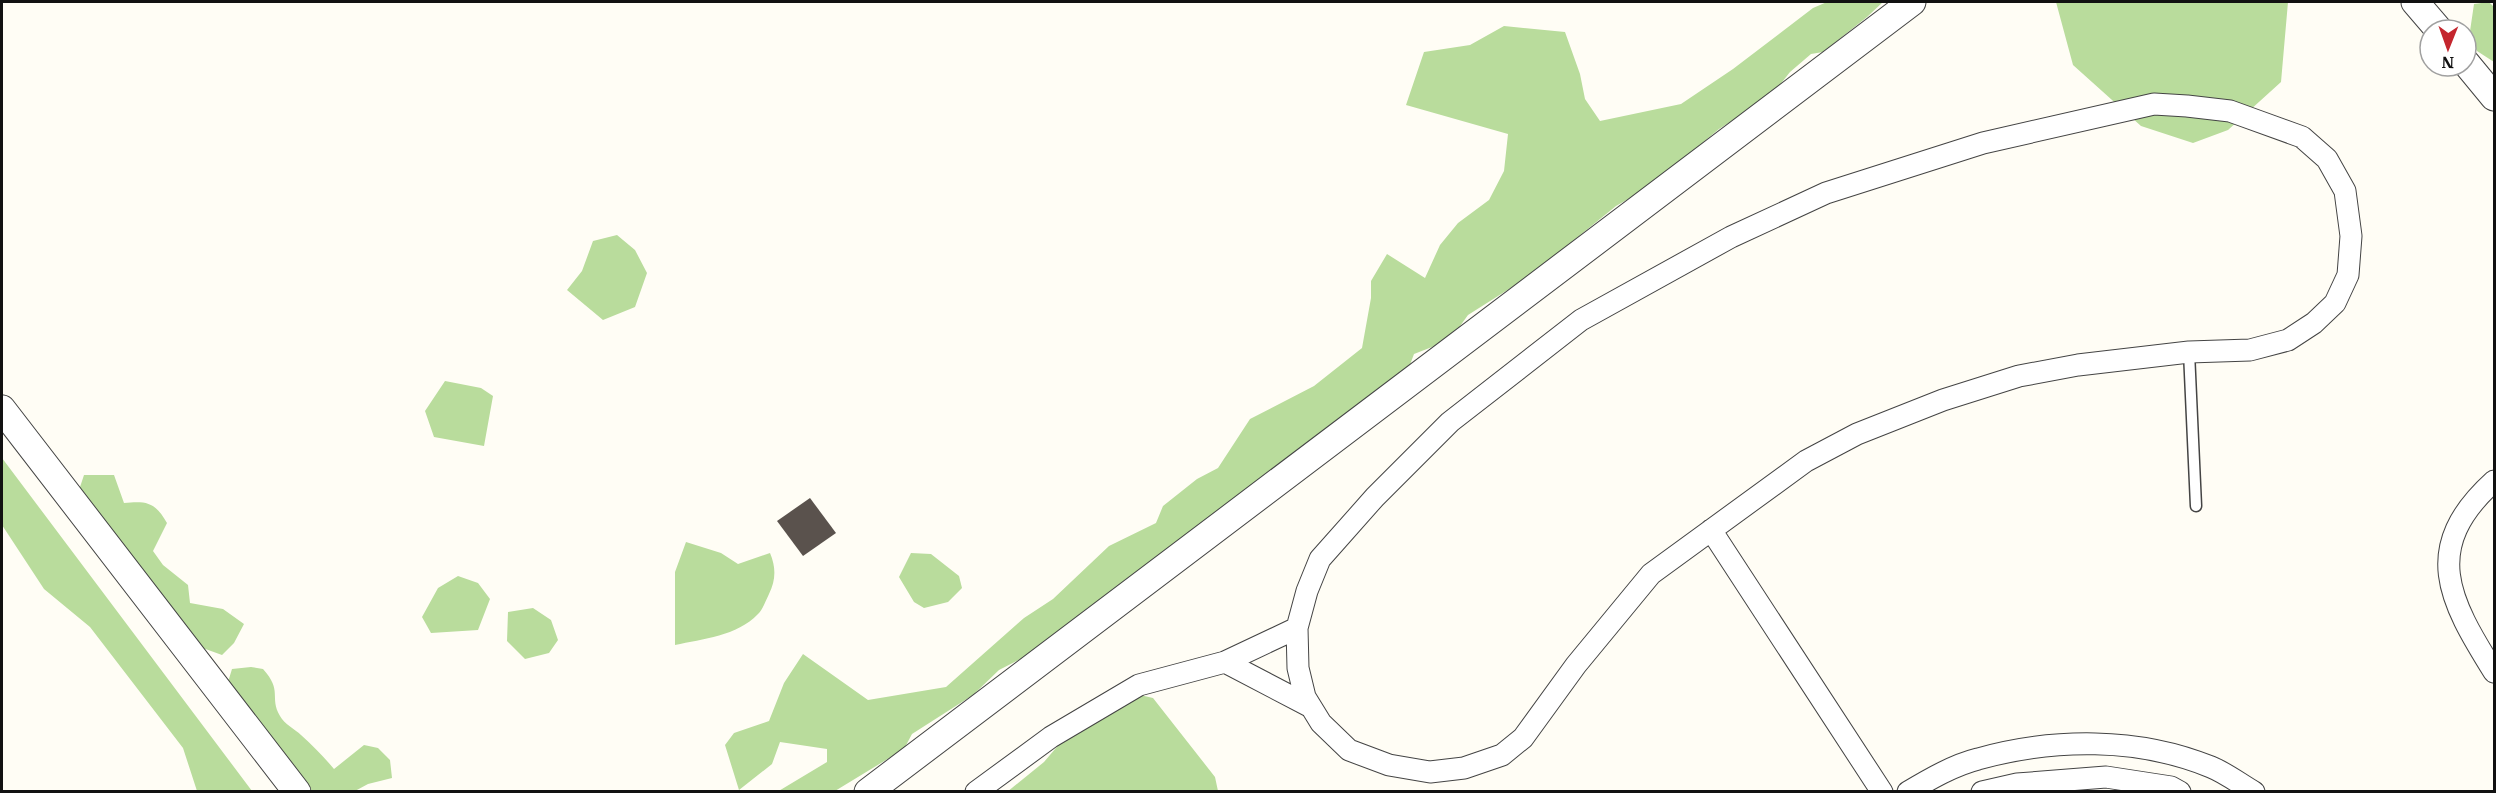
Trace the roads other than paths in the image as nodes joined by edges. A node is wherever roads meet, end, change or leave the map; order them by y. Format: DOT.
graph roads {
  1 [pos="1912,2"];
  2 [pos="2415,2"];
  3 [pos="2429,18"];
  4 [pos="2478,78"];
  5 [pos="2494,97"];
  6 [pos="2189,352"];
  7 [pos="2,409"];
  8 [pos="2494,481"];
  9 [pos="2196,506"];
  10 [pos="1711,530"];
  11 [pos="1297,628"];
  12 [pos="1225,662"];
  13 [pos="2494,672"];
  14 [pos="1311,707"];
  15 [pos="297,792"];
  16 [pos="867,792"];
  17 [pos="976,792"];
  18 [pos="1882,792"];
  19 [pos="1908,792"];
  20 [pos="1982,792"];
  21 [pos="2180,792"];
  22 [pos="2254,792"];
  1 -- 16 [label="street"];
  2 -- 3 [label="street"];
  4 -- 5 [label="street"];
  6 -- 9 [label="lane"];
  6 -- 10 [label="street"];
  6 -- 11 [label="street"];
  7 -- 15 [label="street"];
  8 -- 13 [label="street"];
  10 -- 14 [label="street"];
  10 -- 18 [label="street"];
  11 -- 12 [label="street"];
  11 -- 14 [label="street"];
  12 -- 14 [label="street"];
  12 -- 17 [label="street"];
  19 -- 22 [label="street"];
  20 -- 21 [label="street"];
}
